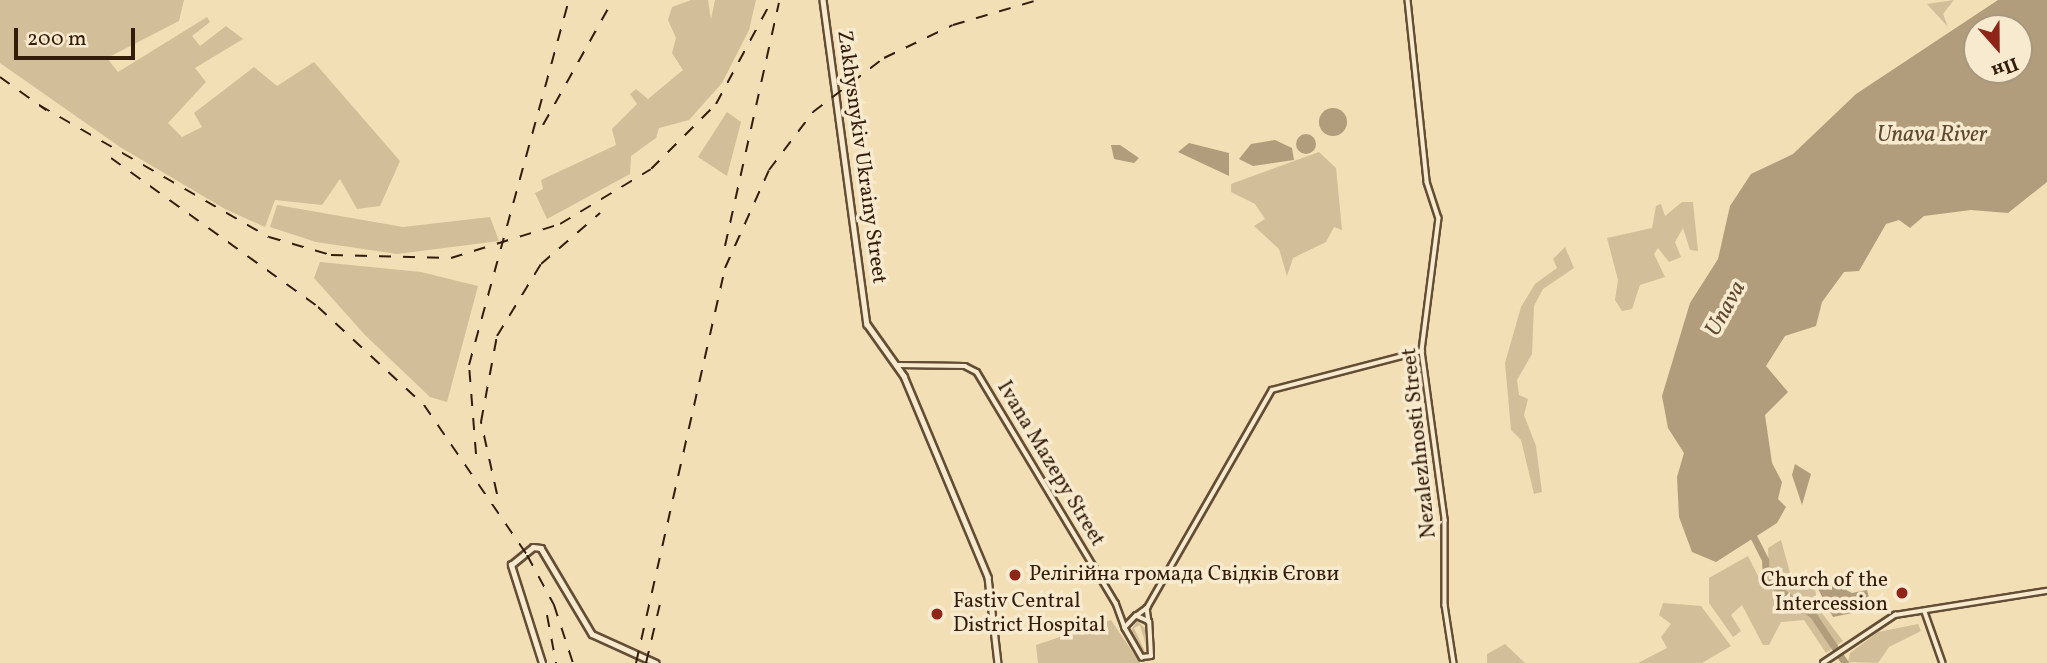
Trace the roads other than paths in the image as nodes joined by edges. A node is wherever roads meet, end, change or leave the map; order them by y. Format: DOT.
graph roads {
  1 [pos="822,0"];
  2 [pos="1408,0"];
  3 [pos="1422,351"];
  4 [pos="898,365"];
  5 [pos="2047,591"];
  6 [pos="1147,608"];
  7 [pos="1925,612"];
  8 [pos="1119,614"];
  9 [pos="1134,617"];
  10 [pos="1149,622"];
  11 [pos="1125,628"];
  12 [pos="1153,654"];
  13 [pos="1142,657"];
  14 [pos="656,661"];
  15 [pos="542,663"];
  16 [pos="998,663"];
  17 [pos="1146,663"];
  18 [pos="1154,663"];
  19 [pos="1454,663"];
  20 [pos="1823,663"];
  21 [pos="1943,663"];
  1 -- 4 [label="main road, Zakhysnykiv Ukrainy Street"];
  2 -- 3 [label="street, Nezalezhnosti Street"];
  3 -- 6 [label="street"];
  3 -- 19 [label="street, Nezalezhnosti Street"];
  4 -- 8 [label="street, Ivana Mazepy Street"];
  4 -- 16 [label="main road"];
  5 -- 7 [label="street"];
  6 -- 9 [label="street"];
  6 -- 10 [label="street"];
  7 -- 20 [label="street"];
  7 -- 21 [label="street"];
  8 -- 9 [label="street"];
  8 -- 11 [label="street, Ivana Mazepy Street"];
  9 -- 10 [label="street"];
  9 -- 11 [label="street"];
  10 -- 12 [label="street"];
  11 -- 13 [label="street, Ivana Mazepy Street"];
  12 -- 13 [label="street"];
  12 -- 18 [label="street"];
  13 -- 17 [label="street"];
  14 -- 15 [label="main road"];
}
